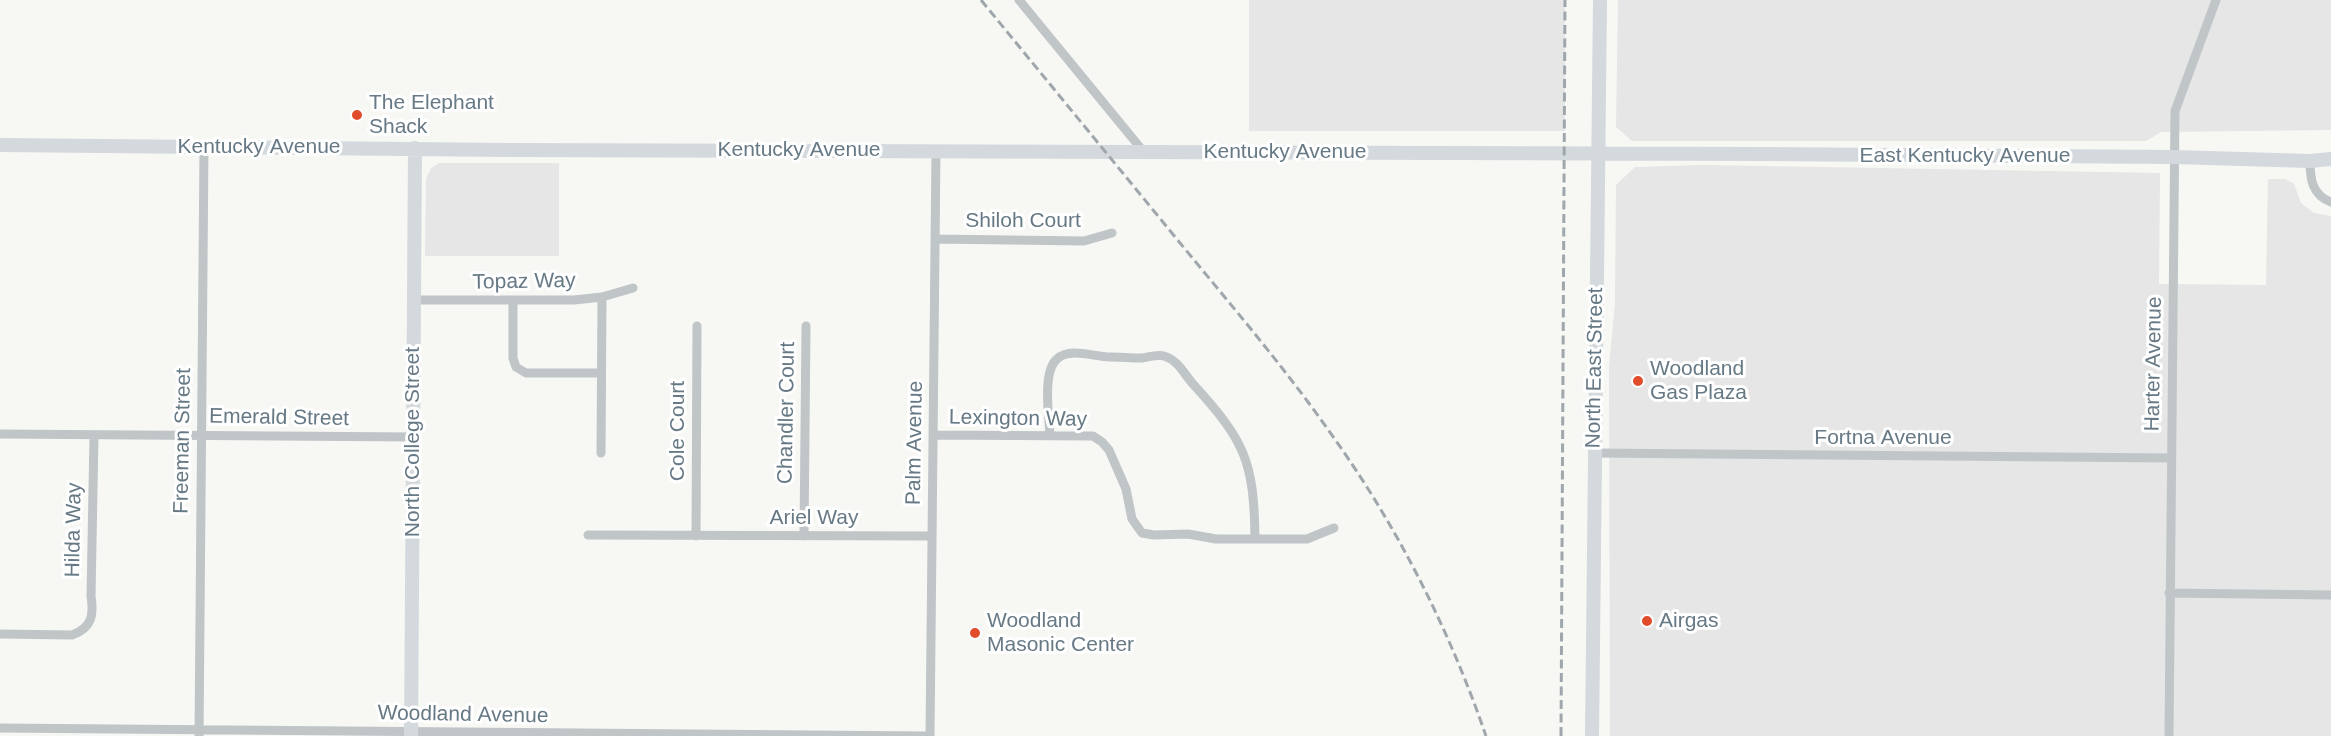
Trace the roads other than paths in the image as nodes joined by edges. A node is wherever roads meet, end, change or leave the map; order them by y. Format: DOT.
graph roads {
  1 [pos="1018,0"];
  2 [pos="1600,0"];
  3 [pos="2216,0"];
  4 [pos="0,145"];
  5 [pos="204,147"];
  6 [pos="415,148"];
  7 [pos="936,150"];
  8 [pos="1143,151"];
  9 [pos="1598,154"];
  10 [pos="2174,157"];
  11 [pos="2331,159"];
  12 [pos="2310,161"];
  13 [pos="2331,202"];
  14 [pos="1112,232"];
  15 [pos="935,239"];
  16 [pos="633,288"];
  17 [pos="602,297"];
  18 [pos="414,300"];
  19 [pos="513,301"];
  20 [pos="697,326"];
  21 [pos="806,326"];
  22 [pos="602,373"];
  23 [pos="0,434"];
  24 [pos="933,435"];
  25 [pos="1050,435"];
  26 [pos="94,436"];
  27 [pos="201,436"];
  28 [pos="414,438"];
  29 [pos="602,453"];
  30 [pos="1594,453"];
  31 [pos="2171,458"];
  32 [pos="1334,528"];
  33 [pos="588,536"];
  34 [pos="696,536"];
  35 [pos="804,536"];
  36 [pos="932,536"];
  37 [pos="1255,539"];
  38 [pos="2169,593"];
  39 [pos="2331,595"];
  40 [pos="0,634"];
  41 [pos="0,729"];
  42 [pos="199,733"];
  43 [pos="411,734"];
  44 [pos="927,736"];
  45 [pos="1592,736"];
  46 [pos="2169,736"];
  1 -- 8 [label="street"];
  2 -- 9 [label="street, North East Street"];
  3 -- 10 [label="street, Harter Avenue"];
  4 -- 5 [label="street, Kentucky Avenue"];
  5 -- 6 [label="street, Kentucky Avenue"];
  5 -- 27 [label="street, Freeman Street"];
  6 -- 7 [label="street, Kentucky Avenue"];
  6 -- 18 [label="street, North College Street"];
  7 -- 8 [label="street, Kentucky Avenue"];
  7 -- 15 [label="street, Palm Avenue"];
  8 -- 9 [label="street, Kentucky Avenue"];
  9 -- 10 [label="street, East Kentucky Avenue"];
  9 -- 30 [label="street, North East Street"];
  10 -- 12 [label="street, East Kentucky Avenue"];
  10 -- 31 [label="street, Harter Avenue"];
  11 -- 12 [label="street, East Kentucky Avenue"];
  12 -- 13 [label="street"];
  14 -- 15 [label="street, Shiloh Court"];
  15 -- 24 [label="street, Palm Avenue"];
  16 -- 17 [label="street, Topaz Way"];
  17 -- 19 [label="street, Topaz Way"];
  17 -- 22 [label="street"];
  18 -- 19 [label="street, Topaz Way"];
  18 -- 28 [label="street, North College Street"];
  19 -- 22 [label="street"];
  20 -- 34 [label="street, Cole Court"];
  21 -- 35 [label="street, Chandler Court"];
  22 -- 29 [label="street"];
  23 -- 26 [label="street, Emerald Street"];
  24 -- 25 [label="street, Lexington Way"];
  24 -- 36 [label="street, Palm Avenue"];
  25 -- 37 [label="street, Lexington Way"];
  25 -- 37 [label="street"];
  26 -- 27 [label="street, Emerald Street"];
  26 -- 40 [label="street, Hilda Way"];
  27 -- 28 [label="street, Emerald Street"];
  27 -- 42 [label="street, Freeman Street"];
  28 -- 43 [label="street, North College Street"];
  30 -- 31 [label="street, Fortna Avenue"];
  30 -- 45 [label="street, North East Street"];
  31 -- 38 [label="street, Harter Avenue"];
  32 -- 37 [label="street"];
  33 -- 34 [label="street, Ariel Way"];
  34 -- 35 [label="street, Ariel Way"];
  35 -- 36 [label="street, Ariel Way"];
  36 -- 44 [label="street, Palm Avenue"];
  38 -- 39 [label="street"];
  38 -- 46 [label="street, Harter Avenue"];
  41 -- 42 [label="street, Woodland Avenue"];
  42 -- 43 [label="street, Woodland Avenue"];
  43 -- 44 [label="street, Woodland Avenue"];
}
